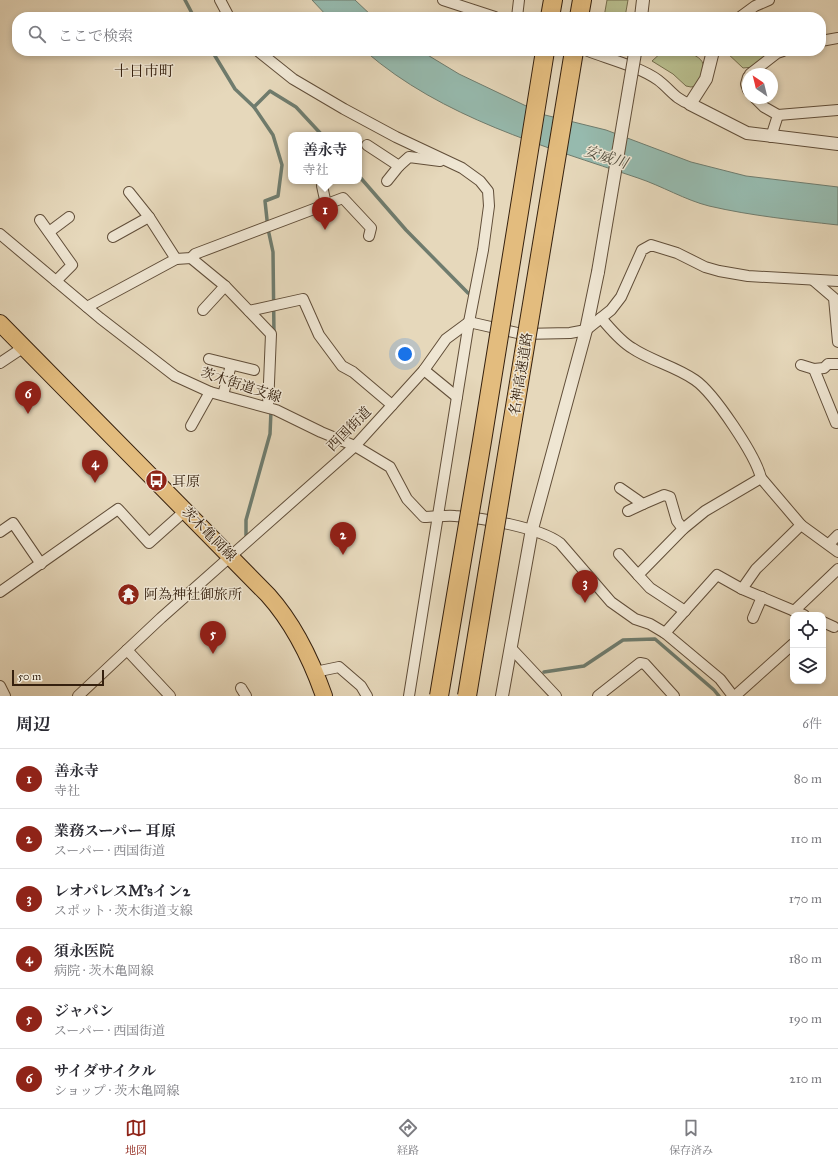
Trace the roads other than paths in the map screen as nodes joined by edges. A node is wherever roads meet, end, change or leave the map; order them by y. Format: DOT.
graph roads {
  1 [pos="220,0"];
  2 [pos="443,0"];
  3 [pos="519,0"];
  4 [pos="553,0"];
  5 [pos="643,0"];
  6 [pos="769,0"];
  7 [pos="751,3"];
  8 [pos="226,12"];
  9 [pos="480,12"];
  10 [pos="518,12"];
  11 [pos="551,12"];
  12 [pos="642,12"];
  13 [pos="744,12"];
  14 [pos="838,38"];
  15 [pos="826,40"];
  16 [pos="264,56"];
  17 [pos="544,56"];
  18 [pos="573,56"];
  19 [pos="601,56"];
  20 [pos="634,56"];
  21 [pos="713,56"];
  22 [pos="773,56"];
  23 [pos="758,68"];
  24 [pos="690,104"];
  25 [pos="761,104"];
  26 [pos="838,110"];
  27 [pos="778,115"];
  28 [pos="771,137"];
  29 [pos="838,144"];
  30 [pos="367,145"];
  31 [pos="447,161"];
  32 [pos="399,166"];
  33 [pos="387,180"];
  34 [pos="322,186"];
  35 [pos="129,192"];
  36 [pos="326,204"];
  37 [pos="69,217"];
  38 [pos="149,217"];
  39 [pos="40,220"];
  40 [pos="49,232"];
  41 [pos="0,234"];
  42 [pos="369,236"];
  43 [pos="113,237"];
  44 [pos="191,258"];
  45 [pos="176,259"];
  46 [pos="813,280"];
  47 [pos="56,281"];
  48 [pos="838,281"];
  49 [pos="225,286"];
  50 [pos="836,299"];
  51 [pos="88,307"];
  52 [pos="203,310"];
  53 [pos="249,311"];
  54 [pos="601,318"];
  55 [pos="469,322"];
  56 [pos="0,323"];
  57 [pos="586,330"];
  58 [pos="838,342"];
  59 [pos="24,346"];
  60 [pos="209,359"];
  61 [pos="0,363"];
  62 [pos="838,364"];
  63 [pos="231,365"];
  64 [pos="801,365"];
  65 [pos="814,369"];
  66 [pos="254,370"];
  67 [pos="424,370"];
  68 [pos="210,392"];
  69 [pos="223,395"];
  70 [pos="457,397"];
  71 [pos="392,405"];
  72 [pos="268,407"];
  73 [pos="836,423"];
  74 [pos="191,426"];
  75 [pos="354,446"];
  76 [pos="761,478"];
  77 [pos="620,488"];
  78 [pos="643,504"];
  79 [pos="186,510"];
  80 [pos="628,511"];
  81 [pos="439,517"];
  82 [pos="801,526"];
  83 [pos="532,529"];
  84 [pos="682,529"];
  85 [pos="0,532"];
  86 [pos="838,535"];
  87 [pos="829,544"];
  88 [pos="838,552"];
  89 [pos="619,554"];
  90 [pos="231,555"];
  91 [pos="41,564"];
  92 [pos="838,569"];
  93 [pos="638,575"];
  94 [pos="742,588"];
  95 [pos="0,592"];
  96 [pos="762,597"];
  97 [pos="684,611"];
  98 [pos="797,612"];
  99 [pos="800,612"];
  100 [pos="753,618"];
  101 [pos="826,623"];
  102 [pos="834,627"];
  103 [pos="665,633"];
  104 [pos="510,647"];
  105 [pos="790,647"];
  106 [pos="128,650"];
  107 [pos="315,672"];
  108 [pos="0,686"];
  109 [pos="5,696"];
  110 [pos="78,696"];
  111 [pos="170,696"];
  112 [pos="324,696"];
  113 [pos="367,696"];
  114 [pos="409,696"];
  115 [pos="439,696"];
  116 [pos="467,696"];
  117 [pos="502,696"];
  118 [pos="555,696"];
  119 [pos="598,696"];
  120 [pos="674,696"];
  121 [pos="734,696"];
  1 -- 8 [label="street"];
  2 -- 9 [label="street"];
  3 -- 10 [label="street"];
  4 -- 11 [label="highway"];
  5 -- 12 [label="street"];
  6 -- 7 [label="street"];
  7 -- 13 [label="street"];
  14 -- 15 [label="street"];
  16 -- 31 [label="street"];
  17 -- 115 [label="highway, 名神高速道路, bridge"];
  18 -- 116 [label="highway, 名神高速道路, bridge"];
  19 -- 24 [label="street"];
  20 -- 57 [label="street, bridge"];
  21 -- 24 [label="street"];
  22 -- 23 [label="street"];
  24 -- 28 [label="street"];
  25 -- 27 [label="street"];
  26 -- 27 [label="street"];
  27 -- 28 [label="street"];
  28 -- 29 [label="street"];
  30 -- 32 [label="street"];
  31 -- 32 [label="street"];
  31 -- 55 [label="street"];
  32 -- 33 [label="street"];
  34 -- 36 [label="street"];
  35 -- 38 [label="street"];
  36 -- 42 [label="street"];
  36 -- 44 [label="street"];
  37 -- 40 [label="street"];
  38 -- 43 [label="street"];
  38 -- 45 [label="street"];
  39 -- 40 [label="street"];
  40 -- 47 [label="street"];
  41 -- 47 [label="street, 茨木街道支線"];
  44 -- 45 [label="street"];
  44 -- 49 [label="street"];
  45 -- 51 [label="street"];
  46 -- 48 [label="street"];
  46 -- 50 [label="street"];
  46 -- 54 [label="street"];
  47 -- 51 [label="street, 茨木街道支線"];
  49 -- 52 [label="street"];
  49 -- 53 [label="street"];
  50 -- 58 [label="street"];
  51 -- 68 [label="street, 茨木街道支線"];
  53 -- 71 [label="street"];
  53 -- 72 [label="street"];
  54 -- 57 [label="street"];
  54 -- 76 [label="street"];
  55 -- 57 [label="street"];
  55 -- 67 [label="street, 西国街道"];
  55 -- 70 [label="street"];
  56 -- 59 [label="main road, 茨木亀岡線"];
  57 -- 83 [label="street"];
  59 -- 61 [label="street"];
  59 -- 79 [label="main road, 茨木亀岡線"];
  60 -- 63 [label="street"];
  62 -- 65 [label="street"];
  63 -- 66 [label="street"];
  63 -- 69 [label="street"];
  64 -- 65 [label="street"];
  65 -- 73 [label="street"];
  67 -- 70 [label="street"];
  67 -- 71 [label="street, 西国街道"];
  68 -- 69 [label="street, 茨木街道支線"];
  68 -- 74 [label="street"];
  69 -- 72 [label="street, 茨木街道支線"];
  70 -- 81 [label="street"];
  71 -- 75 [label="street, 西国街道"];
  72 -- 75 [label="street, 茨木街道支線"];
  75 -- 81 [label="street, 茨木街道支線"];
  75 -- 90 [label="street, 西国街道"];
  76 -- 82 [label="street"];
  76 -- 84 [label="street"];
  77 -- 78 [label="street"];
  78 -- 80 [label="street"];
  78 -- 84 [label="street"];
  79 -- 90 [label="main road, 茨木亀岡線"];
  79 -- 91 [label="street"];
  81 -- 83 [label="street, 茨木街道支線"];
  81 -- 114 [label="street"];
  82 -- 87 [label="street"];
  82 -- 94 [label="street"];
  83 -- 103 [label="street, 茨木街道支線"];
  83 -- 104 [label="street"];
  84 -- 93 [label="street"];
  85 -- 91 [label="street"];
  86 -- 87 [label="street"];
  87 -- 88 [label="street"];
  89 -- 93 [label="street"];
  90 -- 106 [label="street, 西国街道"];
  90 -- 107 [label="main road, 茨木亀岡線"];
  91 -- 95 [label="street"];
  92 -- 99 [label="street"];
  93 -- 97 [label="street"];
  94 -- 96 [label="street"];
  94 -- 97 [label="street"];
  96 -- 98 [label="street"];
  96 -- 100 [label="street"];
  97 -- 103 [label="street"];
  101 -- 102 [label="street"];
  103 -- 121 [label="street, 茨木街道支線"];
  104 -- 117 [label="street"];
  104 -- 118 [label="street"];
  105 -- 121 [label="street"];
  106 -- 110 [label="street, 西国街道"];
  106 -- 111 [label="street"];
  107 -- 112 [label="main road, 茨木亀岡線"];
  107 -- 113 [label="street"];
  108 -- 109 [label="street"];
  119 -- 120 [label="street"];
}
